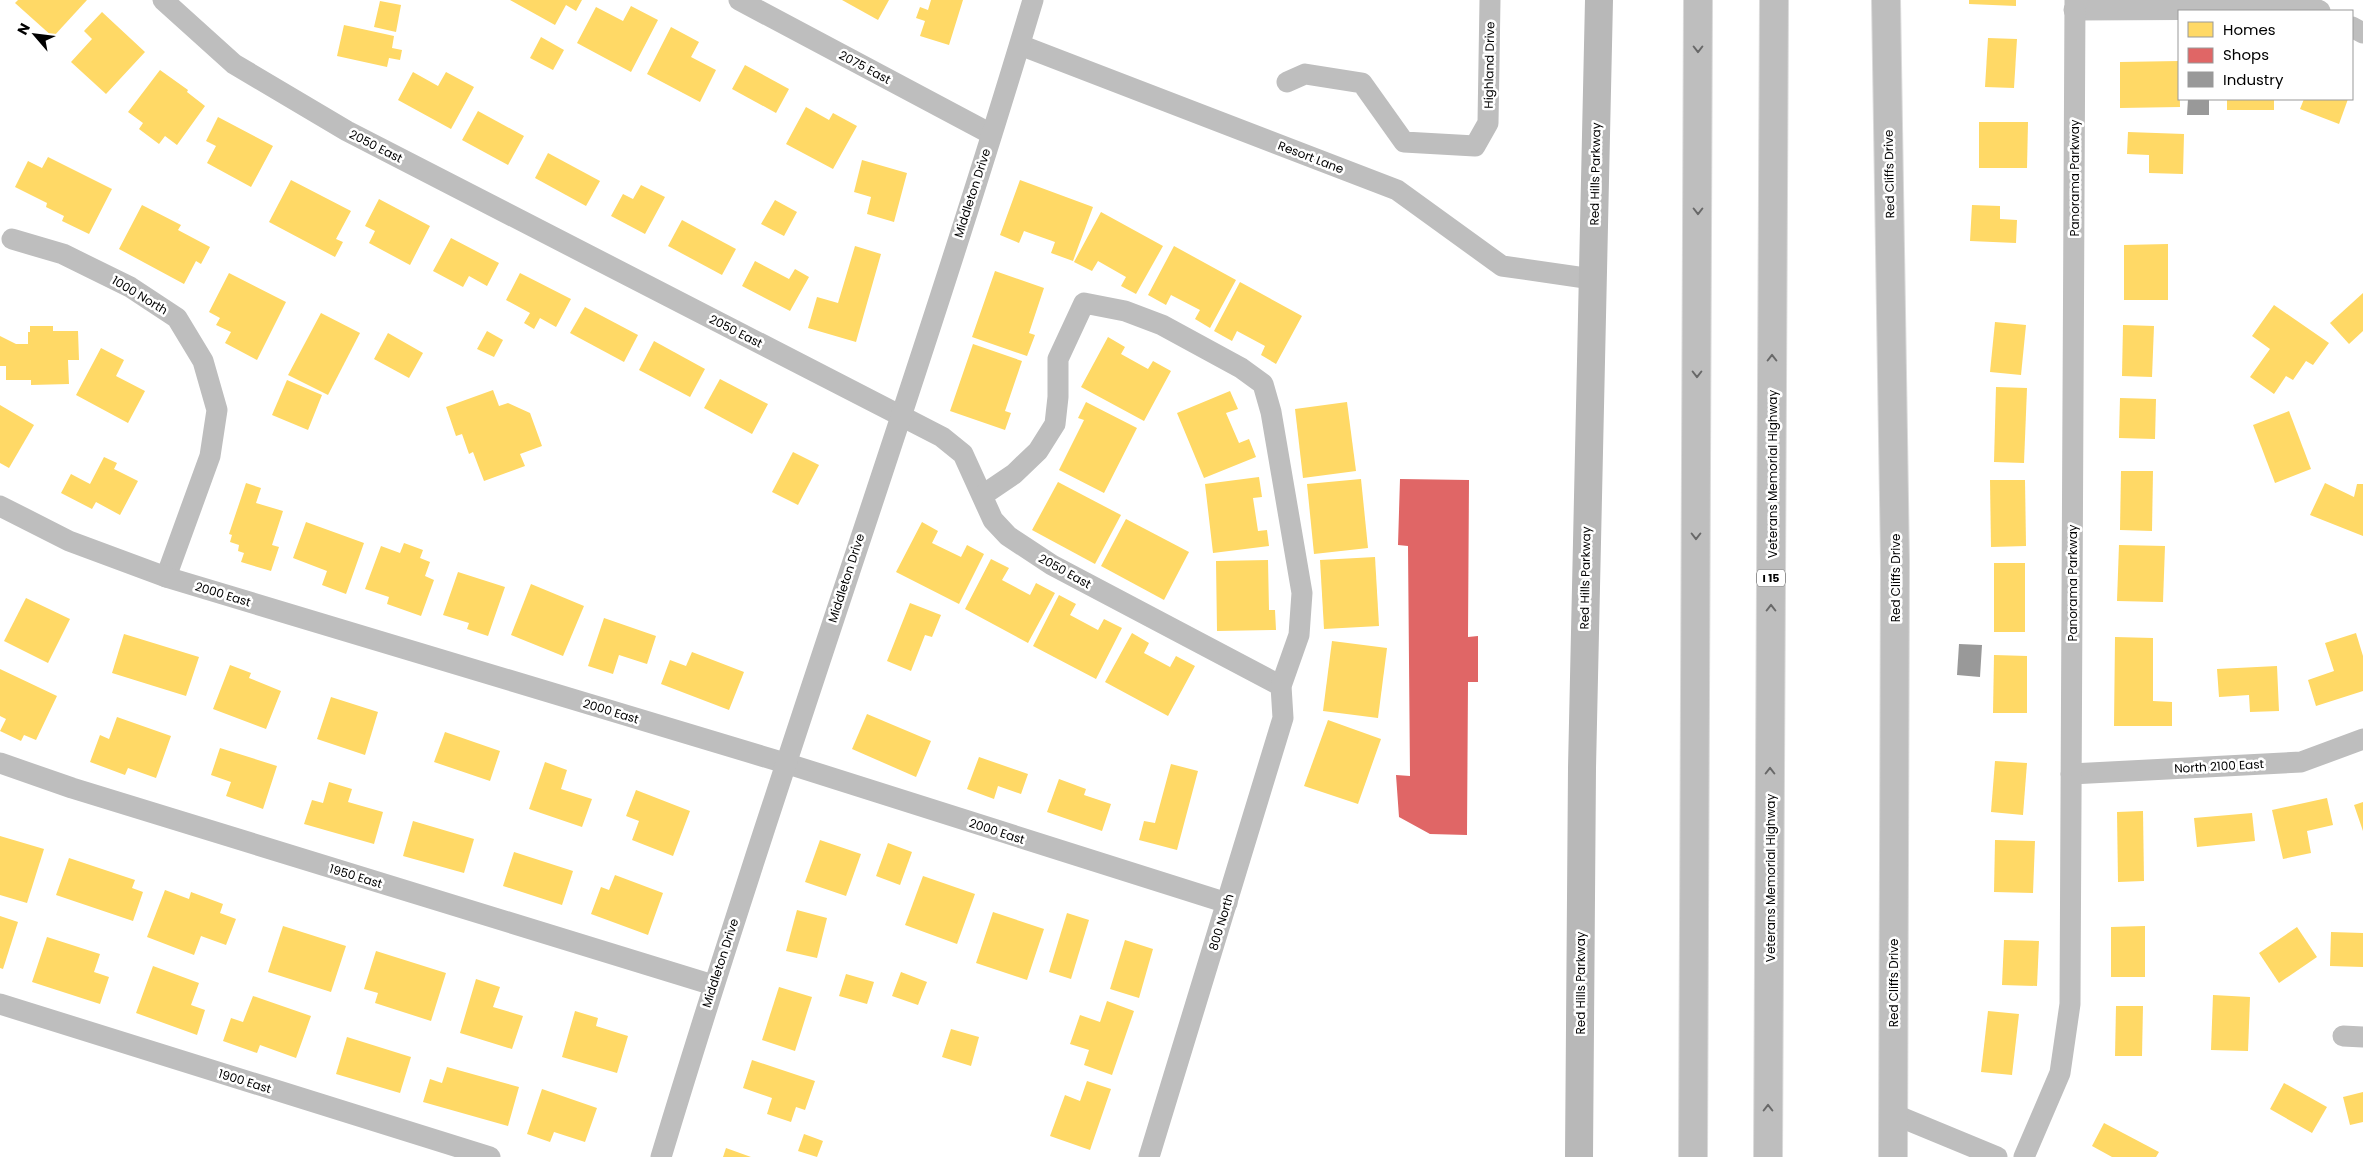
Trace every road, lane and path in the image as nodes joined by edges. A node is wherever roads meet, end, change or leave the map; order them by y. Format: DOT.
graph roads {
  1 [pos="163,0"];
  2 [pos="738,0"];
  3 [pos="1033,0"];
  4 [pos="1490,0"];
  5 [pos="1599,0"];
  6 [pos="1698,0"];
  7 [pos="1774,0"];
  8 [pos="1886,0"];
  9 [pos="2074,5"];
  10 [pos="2318,10"];
  11 [pos="1020,45"];
  12 [pos="1287,82"];
  13 [pos="991,134"];
  14 [pos="12,239"];
  15 [pos="1592,279"];
  16 [pos="900,415"];
  17 [pos="983,495"];
  18 [pos="0,506"];
  19 [pos="166,577"];
  20 [pos="1281,686"];
  21 [pos="2363,739"];
  22 [pos="0,762"];
  23 [pos="785,763"];
  24 [pos="2071,774"];
  25 [pos="1227,903"];
  26 [pos="713,985"];
  27 [pos="0,1004"];
  28 [pos="1892,1114"];
  29 [pos="490,1157"];
  30 [pos="661,1157"];
  31 [pos="1149,1157"];
  32 [pos="1579,1157"];
  33 [pos="1694,1157"];
  34 [pos="1768,1157"];
  35 [pos="1893,1157"];
  36 [pos="1997,1157"];
  37 [pos="2024,1157"];
  1 -- 16 [label="street, 2050 East"];
  2 -- 13 [label="street, 2075 East"];
  3 -- 11 [label="street, Middleton Drive"];
  4 -- 12 [label="street, Highland Drive"];
  5 -- 15 [label="main road, Red Hills Parkway"];
  6 -- 33 [label="main road, one-way"];
  34 -- 7 [label="main road, Veterans Memorial Highway / I 15, one-way"];
  8 -- 28 [label="main road, Red Cliffs Drive"];
  9 -- 10 [label="street"];
  9 -- 24 [label="street, Panorama Parkway"];
  11 -- 13 [label="street, Middleton Drive"];
  11 -- 15 [label="street, Resort Lane"];
  13 -- 16 [label="street, Middleton Drive"];
  14 -- 19 [label="street, 1000 North"];
  15 -- 32 [label="main road, Red Hills Parkway"];
  16 -- 17 [label="street, 2050 East"];
  16 -- 23 [label="street, Middleton Drive"];
  17 -- 20 [label="street, 2050 East"];
  17 -- 20 [label="street"];
  18 -- 19 [label="street, 2000 East"];
  19 -- 23 [label="street, 2000 East"];
  20 -- 25 [label="street, 800 North"];
  21 -- 24 [label="street, North 2100 East"];
  22 -- 26 [label="street, 1950 East"];
  23 -- 25 [label="street, 2000 East"];
  23 -- 26 [label="street, Middleton Drive"];
  24 -- 37 [label="street, Panorama Parkway"];
  25 -- 31 [label="street, 800 North"];
  26 -- 30 [label="street, Middleton Drive"];
  27 -- 29 [label="street, 1900 East"];
  28 -- 35 [label="main road, Red Cliffs Drive"];
  28 -- 36 [label="street"];
}
